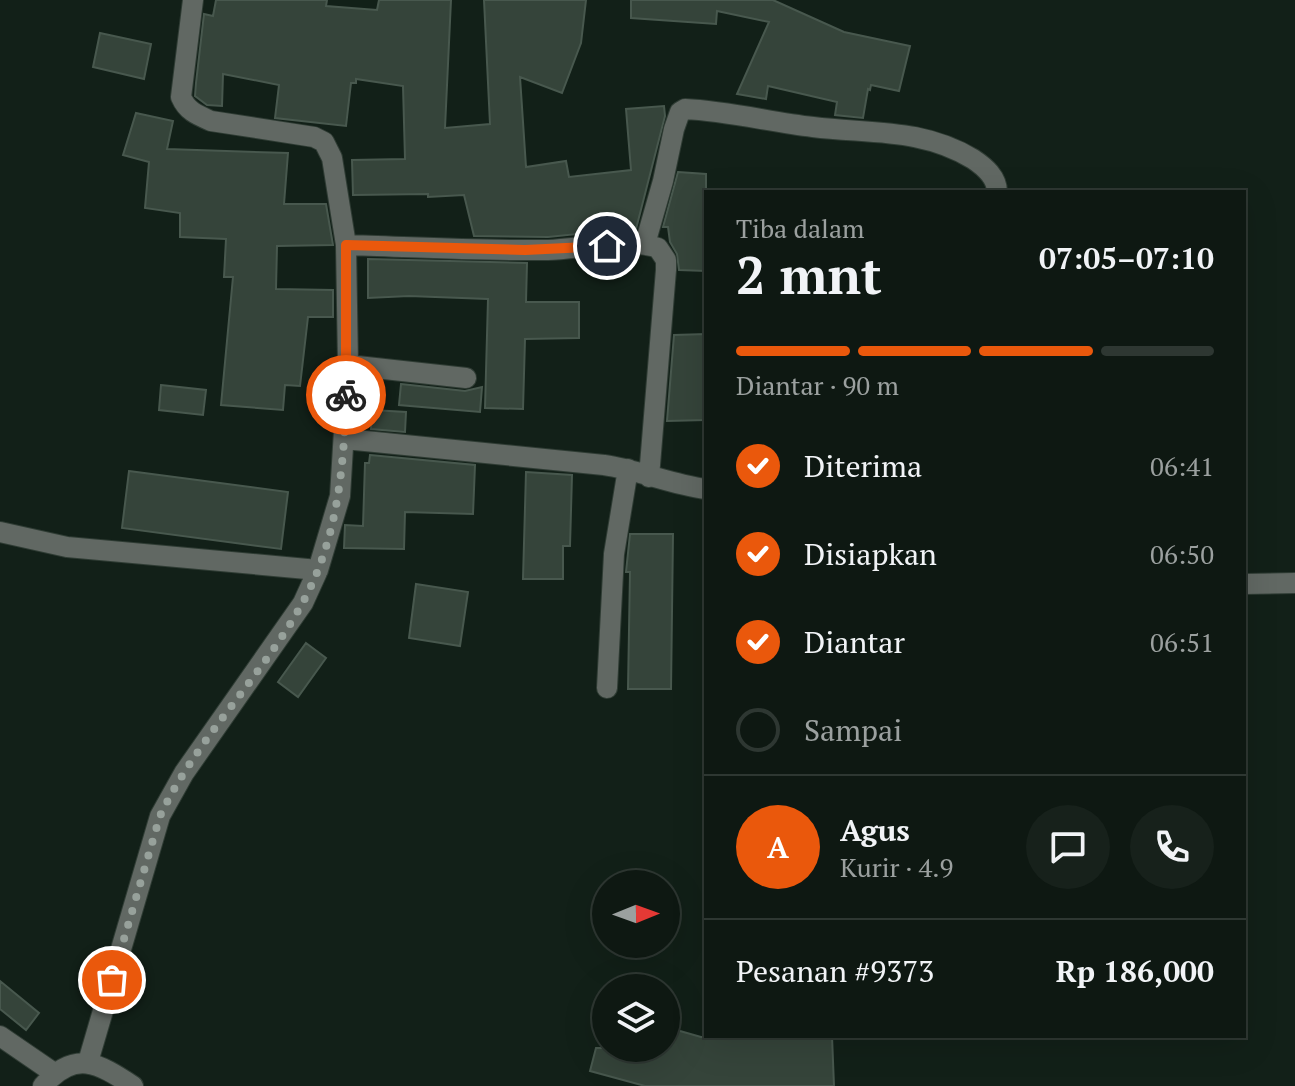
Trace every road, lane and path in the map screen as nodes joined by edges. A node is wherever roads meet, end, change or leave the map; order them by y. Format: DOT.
graph roads {
  1 [pos="193,0"];
  2 [pos="996,190"];
  3 [pos="645,244"];
  4 [pos="346,245"];
  5 [pos="348,365"];
  6 [pos="466,378"];
  7 [pos="345,439"];
  8 [pos="628,469"];
  9 [pos="649,477"];
  10 [pos="704,489"];
  11 [pos="0,532"];
  12 [pos="318,570"];
  13 [pos="1295,583"];
  14 [pos="1246,584"];
  15 [pos="607,688"];
  16 [pos="0,1036"];
  17 [pos="88,1062"];
  18 [pos="49,1080"];
  19 [pos="133,1086"];
  1 -- 4 [label="street"];
  2 -- 3 [label="street"];
  3 -- 4 [label="street"];
  3 -- 9 [label="street"];
  4 -- 5 [label="street"];
  5 -- 6 [label="street"];
  5 -- 7 [label="street"];
  7 -- 8 [label="street"];
  7 -- 12 [label="street"];
  8 -- 9 [label="street"];
  8 -- 15 [label="street"];
  9 -- 10 [label="street"];
  11 -- 12 [label="street"];
  12 -- 17 [label="street"];
  13 -- 14 [label="street"];
  16 -- 18 [label="street"];
  17 -- 18 [label="street"];
  17 -- 19 [label="street"];
}
